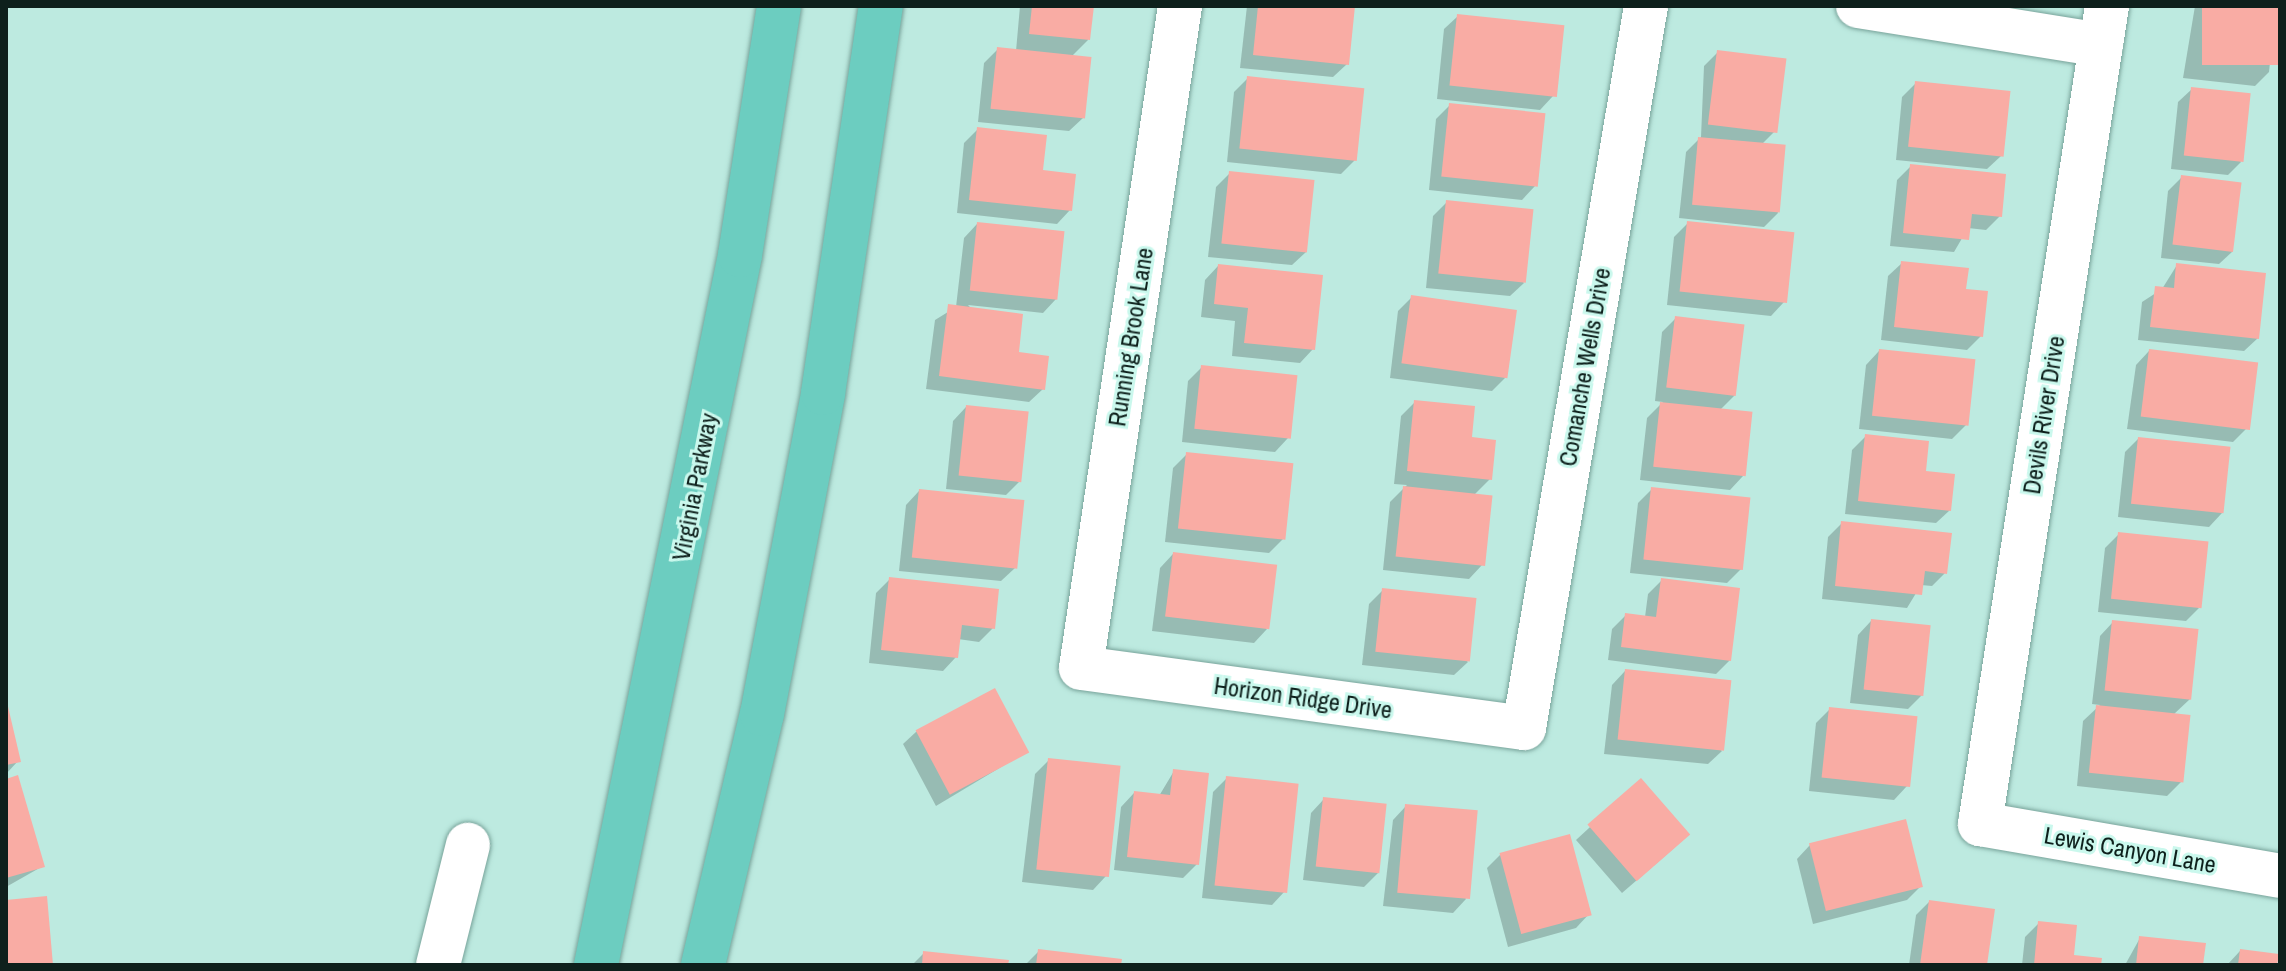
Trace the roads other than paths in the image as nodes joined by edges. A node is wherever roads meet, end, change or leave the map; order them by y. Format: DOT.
graph roads {
  1 [pos="779,6"];
  2 [pos="881,6"];
  3 [pos="1180,6"];
  4 [pos="1646,6"];
  5 [pos="1858,6"];
  6 [pos="2104,26"];
  7 [pos="1081,668"];
  8 [pos="1524,728"];
  9 [pos="1980,824"];
  10 [pos="468,845"];
  11 [pos="2280,876"];
  12 [pos="438,965"];
  13 [pos="596,965"];
  14 [pos="703,965"];
  1 -- 13 [label="main road, Virginia Parkway"];
  2 -- 14 [label="main road"];
  3 -- 7 [label="street, Running Brook Lane"];
  4 -- 8 [label="street, Comanche Wells Drive"];
  5 -- 6 [label="street"];
  6 -- 9 [label="street, Devils River Drive"];
  7 -- 8 [label="street, Horizon Ridge Drive"];
  9 -- 11 [label="street, Lewis Canyon Lane"];
  10 -- 12 [label="street"];
}
